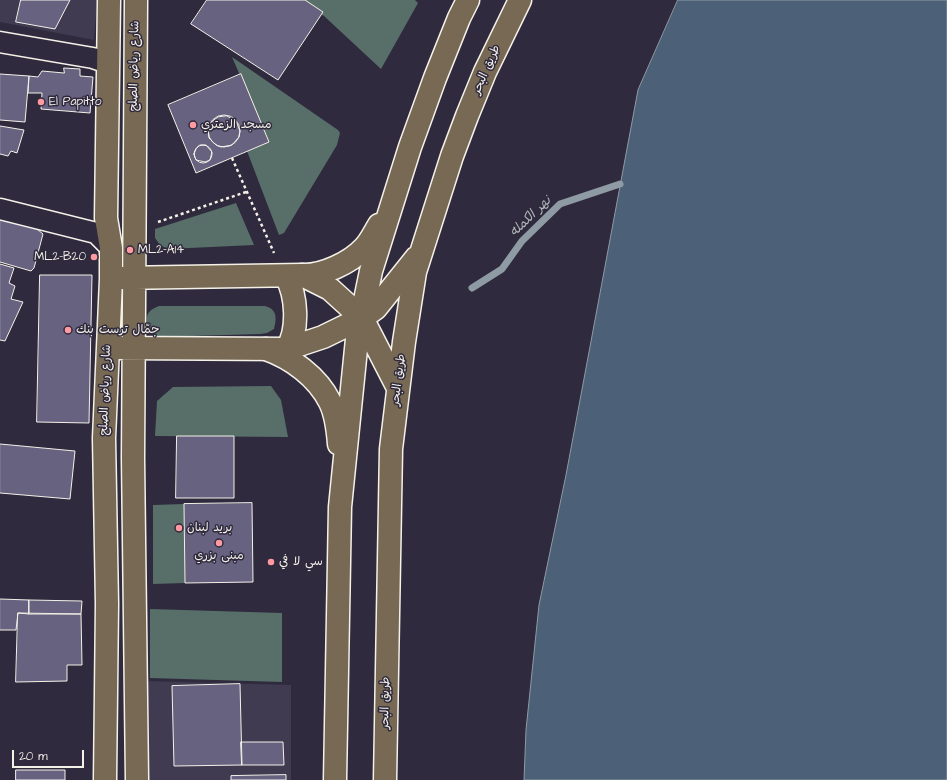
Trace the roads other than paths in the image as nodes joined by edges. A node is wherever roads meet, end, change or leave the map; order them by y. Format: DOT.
graph roads {
  1 [pos="109,0"];
  2 [pos="136,0"];
  3 [pos="468,0"];
  4 [pos="520,0"];
  5 [pos="0,42"];
  6 [pos="108,62"];
  7 [pos="394,200"];
  8 [pos="0,209"];
  9 [pos="110,248"];
  10 [pos="422,251"];
  11 [pos="290,276"];
  12 [pos="134,277"];
  13 [pos="111,279"];
  14 [pos="362,318"];
  15 [pos="107,347"];
  16 [pos="134,348"];
  17 [pos="276,349"];
  18 [pos="398,388"];
  19 [pos="343,482"];
  20 [pos="105,780"];
  21 [pos="136,780"];
  22 [pos="335,780"];
  23 [pos="385,780"];
  1 -- 6 [label="main road, شارع رياض الصلح"];
  2 -- 12 [label="main road, شارع رياض الصلح"];
  3 -- 7 [label="main road"];
  4 -- 10 [label="main road, طريق البحر"];
  5 -- 6 [label="street"];
  6 -- 9 [label="main road, شارع رياض الصلح"];
  7 -- 11 [label="main road"];
  7 -- 14 [label="main road"];
  8 -- 9 [label="street"];
  9 -- 13 [label="main road, شارع رياض الصلح"];
  10 -- 14 [label="main road"];
  10 -- 18 [label="main road, طريق البحر"];
  11 -- 12 [label="main road"];
  11 -- 14 [label="main road"];
  11 -- 17 [label="main road"];
  12 -- 13 [label="main road"];
  12 -- 16 [label="main road, شارع رياض الصلح"];
  13 -- 15 [label="main road, شارع رياض الصلح"];
  14 -- 17 [label="main road"];
  14 -- 18 [label="main road"];
  14 -- 19 [label="main road"];
  15 -- 16 [label="main road"];
  15 -- 20 [label="main road, شارع رياض الصلح"];
  16 -- 17 [label="main road"];
  16 -- 21 [label="main road, شارع رياض الصلح"];
  17 -- 19 [label="main road"];
  18 -- 23 [label="main road, طريق البحر"];
  19 -- 22 [label="main road"];
}
